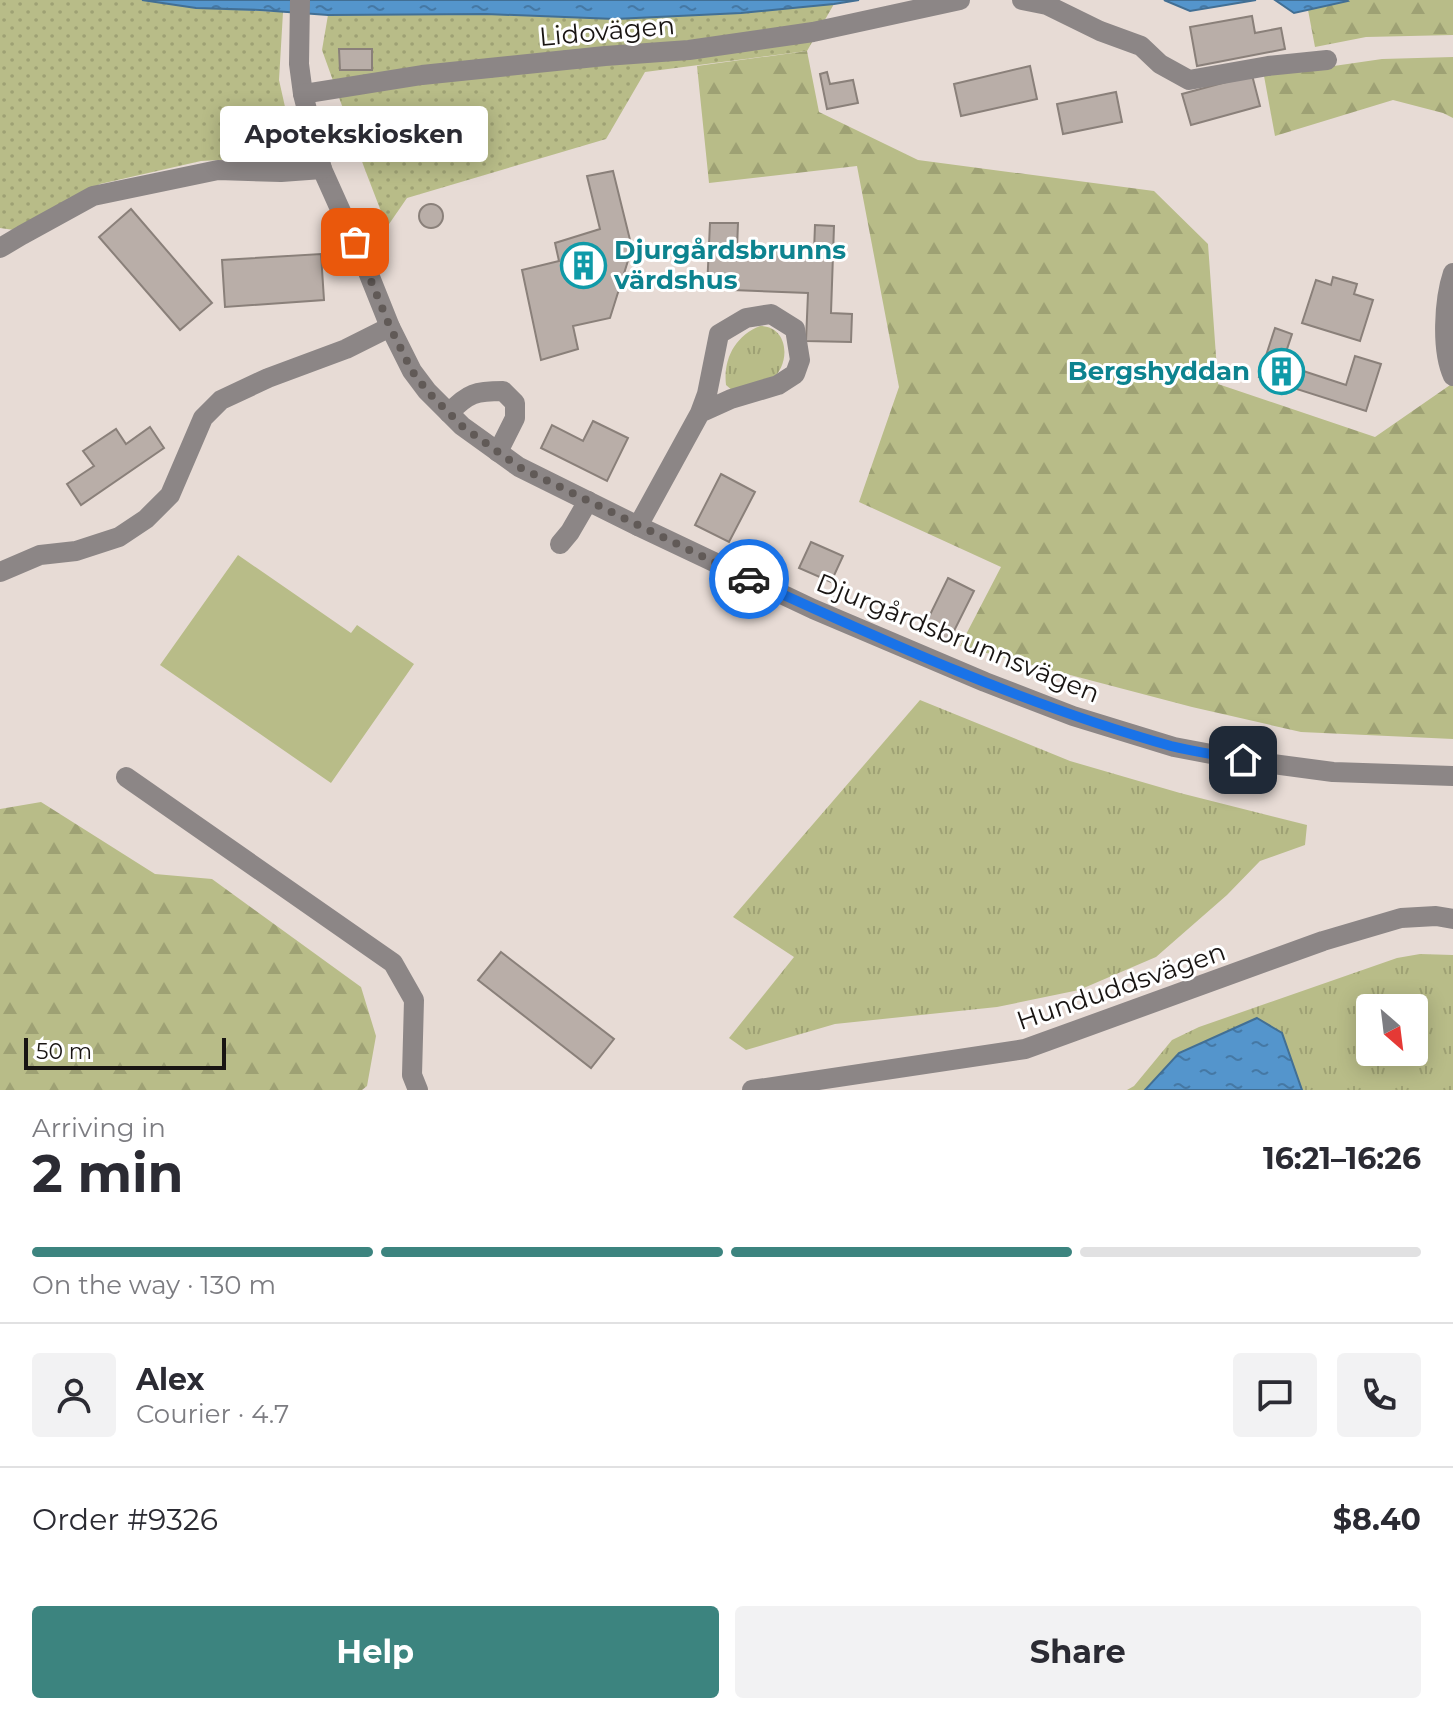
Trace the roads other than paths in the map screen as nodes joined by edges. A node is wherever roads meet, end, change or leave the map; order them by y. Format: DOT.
graph roads {
  1 [pos="300,0"];
  2 [pos="960,0"];
  3 [pos="1022,0"];
  4 [pos="1327,60"];
  5 [pos="303,94"];
  6 [pos="322,169"];
  7 [pos="0,248"];
  8 [pos="1453,273"];
  9 [pos="390,327"];
  10 [pos="1453,376"];
  11 [pos="449,413"];
  12 [pos="700,413"];
  13 [pos="498,452"];
  14 [pos="588,501"];
  15 [pos="638,526"];
  16 [pos="560,544"];
  17 [pos="10,562"];
  18 [pos="0,572"];
  19 [pos="1453,776"];
  20 [pos="126,777"];
  21 [pos="1453,919"];
  22 [pos="418,1090"];
  23 [pos="752,1090"];
  1 -- 5 [label="street, Djurgårdsbrunnsvägen"];
  2 -- 5 [label="street, Lidovägen"];
  3 -- 4 [label="street"];
  5 -- 6 [label="street, Djurgårdsbrunnsvägen"];
  6 -- 7 [label="street"];
  6 -- 9 [label="street, Djurgårdsbrunnsvägen"];
  8 -- 10 [label="street"];
  9 -- 11 [label="street, Djurgårdsbrunnsvägen"];
  9 -- 17 [label="street"];
  11 -- 13 [label="street, Djurgårdsbrunnsvägen"];
  11 -- 13 [label="street"];
  12 -- 12 [label="street"];
  12 -- 15 [label="street"];
  13 -- 14 [label="street, Djurgårdsbrunnsvägen"];
  14 -- 15 [label="street, Djurgårdsbrunnsvägen"];
  14 -- 16 [label="street"];
  15 -- 19 [label="street, Djurgårdsbrunnsvägen"];
  17 -- 18 [label="street"];
  20 -- 22 [label="street"];
  21 -- 23 [label="street, Hunduddsvägen"];
}
